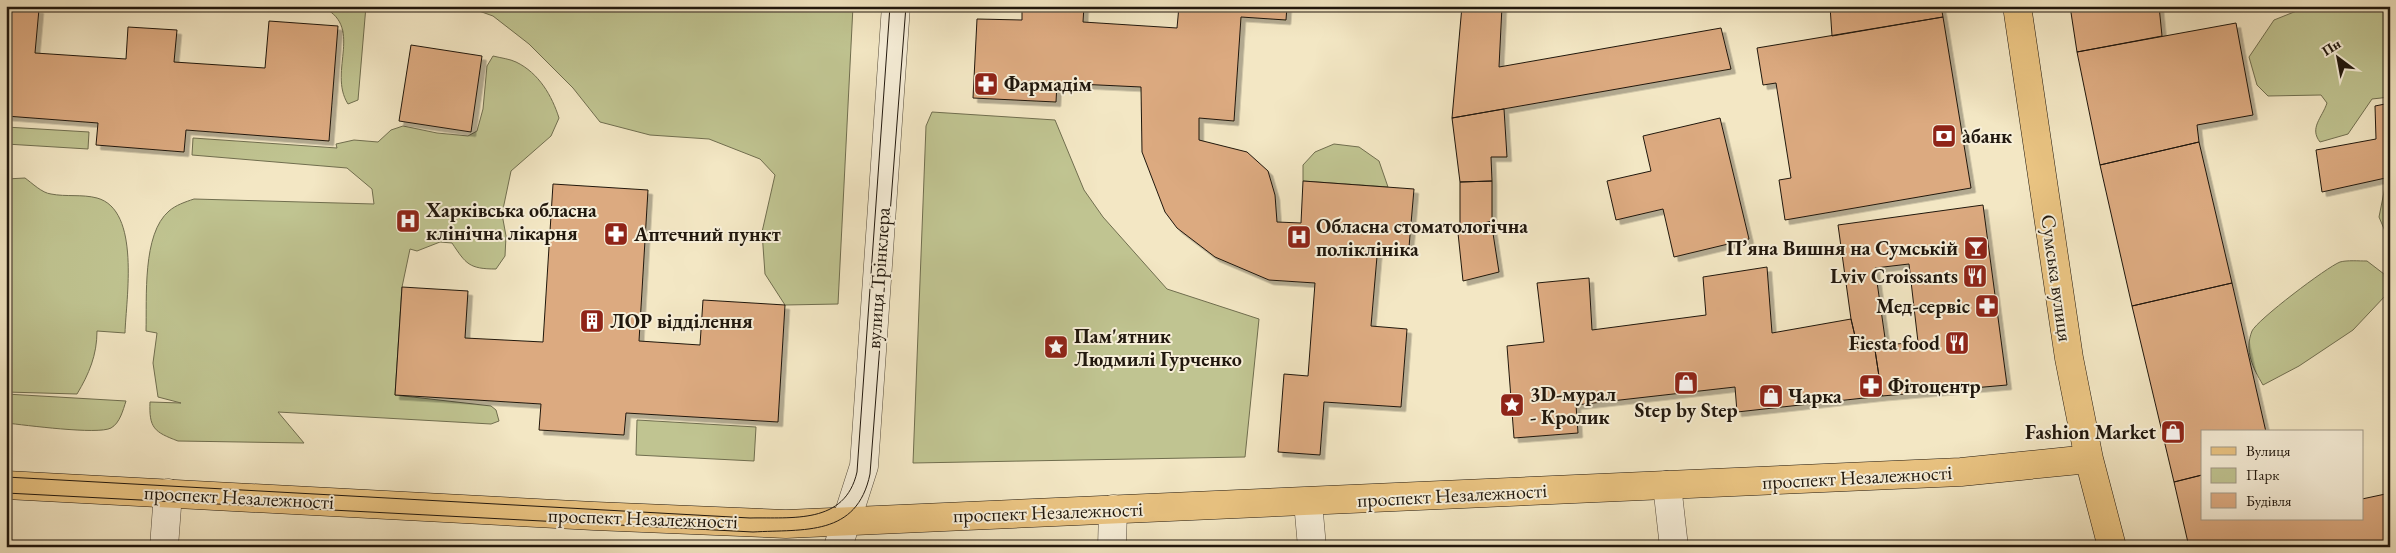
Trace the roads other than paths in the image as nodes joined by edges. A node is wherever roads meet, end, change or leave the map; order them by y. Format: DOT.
graph roads {
  1 [pos="896,6"];
  2 [pos="2017,6"];
  3 [pos="2089,459"];
  4 [pos="6,485"];
  5 [pos="1667,485"];
  6 [pos="168,493"];
  7 [pos="1308,502"];
  8 [pos="1114,509"];
  9 [pos="847,521"];
  10 [pos="164,547"];
  11 [pos="838,547"];
  12 [pos="1112,547"];
  13 [pos="1312,547"];
  14 [pos="1674,547"];
  15 [pos="2112,547"];
  1 -- 9 [label="street, вулиця Трінклера"];
  2 -- 3 [label="main road, Сумська вулиця"];
  3 -- 5 [label="main road, проспект Незалежності"];
  3 -- 15 [label="main road, Сумська вулиця"];
  4 -- 6 [label="main road, проспект Незалежності"];
  5 -- 7 [label="main road, проспект Незалежності"];
  5 -- 14 [label="street"];
  6 -- 9 [label="main road, проспект Незалежності"];
  6 -- 10 [label="street"];
  7 -- 8 [label="main road, проспект Незалежності"];
  7 -- 13 [label="street"];
  8 -- 9 [label="main road, проспект Незалежності"];
  8 -- 12 [label="street"];
  9 -- 11 [label="street, вулиця Трінклера"];
}
